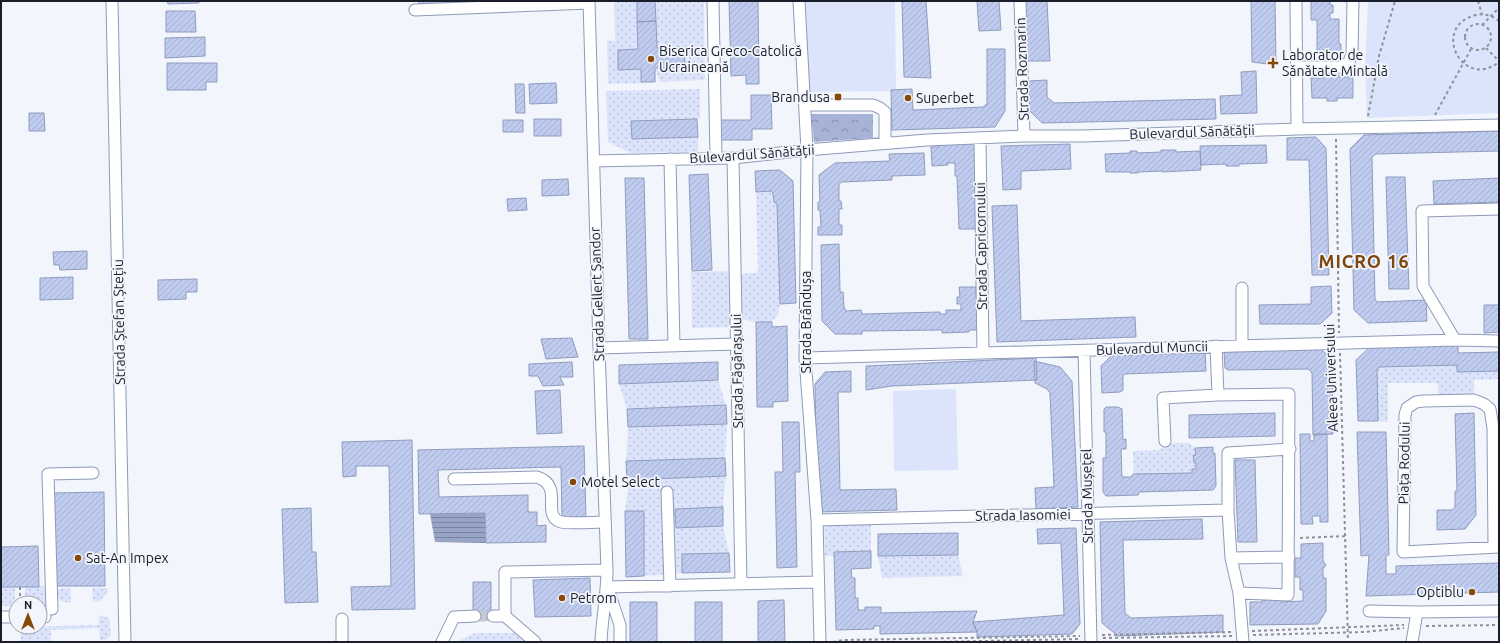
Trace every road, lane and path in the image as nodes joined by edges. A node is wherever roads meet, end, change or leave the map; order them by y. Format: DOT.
graph roads {
  1 [pos="112,1"];
  2 [pos="713,1"];
  3 [pos="799,1"];
  4 [pos="1020,1"];
  5 [pos="1296,1"];
  6 [pos="1353,1"];
  7 [pos="1395,1"];
  8 [pos="1478,1"];
  9 [pos="589,2"];
  10 [pos="1499,8"];
  11 [pos="415,10"];
  12 [pos="1482,14"];
  13 [pos="1491,16"];
  14 [pos="1499,21"];
  15 [pos="1482,25"];
  16 [pos="1486,48"];
  17 [pos="1471,49"];
  18 [pos="1499,62"];
  19 [pos="1463,63"];
  20 [pos="1296,67"];
  21 [pos="805,105"];
  22 [pos="1442,115"];
  23 [pos="1499,125"];
  24 [pos="1336,128"];
  25 [pos="1368,128"];
  26 [pos="1297,129"];
  27 [pos="1024,136"];
  28 [pos="980,139"];
  29 [pos="885,144"];
  30 [pos="807,150"];
  31 [pos="716,158"];
  32 [pos="733,158"];
  33 [pos="670,159"];
  34 [pos="594,161"];
  35 [pos="1499,209"];
  36 [pos="1242,288"];
  37 [pos="1455,340"];
  38 [pos="1499,341"];
  39 [pos="1339,343"];
  40 [pos="736,344"];
  41 [pos="674,346"];
  42 [pos="1216,346"];
  43 [pos="1242,346"];
  44 [pos="599,348"];
  45 [pos="1084,351"];
  46 [pos="983,353"];
  47 [pos="805,358"];
  48 [pos="1218,395"];
  49 [pos="1165,441"];
  50 [pos="1290,449"];
  51 [pos="93,473"];
  52 [pos="454,478"];
  53 [pos="667,492"];
  54 [pos="1228,510"];
  55 [pos="1088,514"];
  56 [pos="817,520"];
  57 [pos="605,522"];
  58 [pos="1345,536"];
  59 [pos="1289,538"];
  60 [pos="1496,547"];
  61 [pos="1288,557"];
  62 [pos="1231,558"];
  63 [pos="607,570"];
  64 [pos="818,582"];
  65 [pos="741,584"];
  66 [pos="670,586"];
  67 [pos="20,587"];
  68 [pos="607,587"];
  69 [pos="1239,594"];
  70 [pos="20,595"];
  71 [pos="46,595"];
  72 [pos="1369,611"];
  73 [pos="1499,611"];
  74 [pos="1418,612"];
  75 [pos="474,616"];
  76 [pos="493,616"];
  77 [pos="505,616"];
  78 [pos="342,619"];
  79 [pos="1499,624"];
  80 [pos="1415,627"];
  81 [pos="1348,633"];
  82 [pos="1243,639"];
  83 [pos="1091,640"];
  84 [pos="125,642"];
  85 [pos="342,642"];
  86 [pos="442,642"];
  87 [pos="535,642"];
  88 [pos="601,642"];
  89 [pos="620,642"];
  90 [pos="820,642"];
  91 [pos="937,642"];
  92 [pos="1348,642"];
  93 [pos="1412,642"];
  1 -- 84 [label="street, Strada Ștefan Ștețiu"];
  2 -- 31 [label="street"];
  3 -- 21 [label="street, Strada Brândușa"];
  4 -- 27 [label="street, Strada Rozmarin"];
  5 -- 20 [label="street"];
  6 -- 20 [label="street"];
  7 -- 25 [label="path"];
  8 -- 12 [label="path"];
  9 -- 11 [label="street"];
  9 -- 34 [label="street, Strada Gellert Șandor"];
  10 -- 13 [label="path"];
  12 -- 13 [label="path"];
  12 -- 19 [label="path"];
  13 -- 14 [label="path"];
  13 -- 15 [label="path"];
  15 -- 16 [label="path"];
  15 -- 17 [label="path"];
  16 -- 17 [label="path"];
  16 -- 18 [label="path"];
  17 -- 19 [label="path"];
  18 -- 19 [label="path"];
  19 -- 22 [label="path"];
  20 -- 26 [label="street"];
  21 -- 29 [label="street"];
  21 -- 30 [label="street, Strada Brândușa"];
  23 -- 25 [label="street, Bulevardul Sănătății"];
  24 -- 25 [label="street, Bulevardul Sănătății"];
  24 -- 26 [label="street, Bulevardul Sănătății"];
  24 -- 39 [label="path, Aleea Universului"];
  26 -- 27 [label="street, Bulevardul Sănătății"];
  27 -- 28 [label="street, Bulevardul Sănătății"];
  28 -- 29 [label="street, Bulevardul Sănătății"];
  28 -- 46 [label="street, Strada Capricornului"];
  29 -- 30 [label="street, Bulevardul Sănătății"];
  30 -- 32 [label="street, Bulevardul Sănătății"];
  30 -- 47 [label="street, Strada Brândușa"];
  31 -- 32 [label="street, Bulevardul Sănătății"];
  31 -- 33 [label="street, Bulevardul Sănătății"];
  32 -- 40 [label="street, Strada Făgărașului"];
  33 -- 34 [label="street, Bulevardul Sănătății"];
  33 -- 41 [label="street"];
  34 -- 44 [label="street, Strada Gellert Șandor"];
  35 -- 37 [label="street"];
  36 -- 43 [label="street"];
  37 -- 38 [label="street, Bulevardul Muncii"];
  37 -- 39 [label="street, Bulevardul Muncii"];
  39 -- 43 [label="street, Bulevardul Muncii"];
  39 -- 58 [label="path, Aleea Universului"];
  40 -- 41 [label="street"];
  40 -- 65 [label="street, Strada Făgărașului"];
  41 -- 44 [label="street"];
  42 -- 43 [label="street, Bulevardul Muncii"];
  42 -- 45 [label="street, Bulevardul Muncii"];
  42 -- 48 [label="street"];
  44 -- 57 [label="street, Strada Gellert Șandor"];
  45 -- 46 [label="street, Bulevardul Muncii"];
  45 -- 55 [label="street, Strada Mușețel"];
  46 -- 47 [label="street, Bulevardul Muncii"];
  47 -- 56 [label="street, Strada Brândușa"];
  48 -- 49 [label="street"];
  48 -- 50 [label="street"];
  50 -- 54 [label="street"];
  50 -- 59 [label="street"];
  51 -- 71 [label="street"];
  52 -- 57 [label="street"];
  53 -- 66 [label="street"];
  54 -- 55 [label="street, Strada Iasomiei"];
  54 -- 62 [label="street"];
  55 -- 56 [label="street, Strada Iasomiei"];
  55 -- 83 [label="street, Strada Mușețel"];
  56 -- 64 [label="street, Strada Brândușa"];
  57 -- 63 [label="street, Strada Gellert Șandor"];
  58 -- 59 [label="path"];
  58 -- 81 [label="path, Aleea Universului"];
  59 -- 61 [label="street"];
  60 -- 60 [label="street, Piața Rodului"];
  61 -- 62 [label="street"];
  61 -- 69 [label="street"];
  62 -- 69 [label="street"];
  63 -- 68 [label="street, Strada Gellert Șandor"];
  63 -- 77 [label="street"];
  64 -- 65 [label="street"];
  64 -- 90 [label="street, Strada Brândușa"];
  65 -- 66 [label="street"];
  66 -- 68 [label="street"];
  67 -- 70 [label="path"];
  68 -- 88 [label="street, Strada Gellert Șandor"];
  68 -- 89 [label="street, Strada Gellert Șandor"];
  69 -- 82 [label="street"];
  72 -- 74 [label="street"];
  73 -- 74 [label="street"];
  74 -- 80 [label="street"];
  75 -- 86 [label="street"];
  76 -- 77 [label="street"];
  77 -- 87 [label="street"];
  78 -- 85 [label="street"];
  79 -- 80 [label="path"];
  80 -- 81 [label="path"];
  80 -- 93 [label="street"];
  81 -- 82 [label="path"];
  81 -- 92 [label="path, Aleea Universului"];
  82 -- 83 [label="path"];
  83 -- 91 [label="path"];
}
